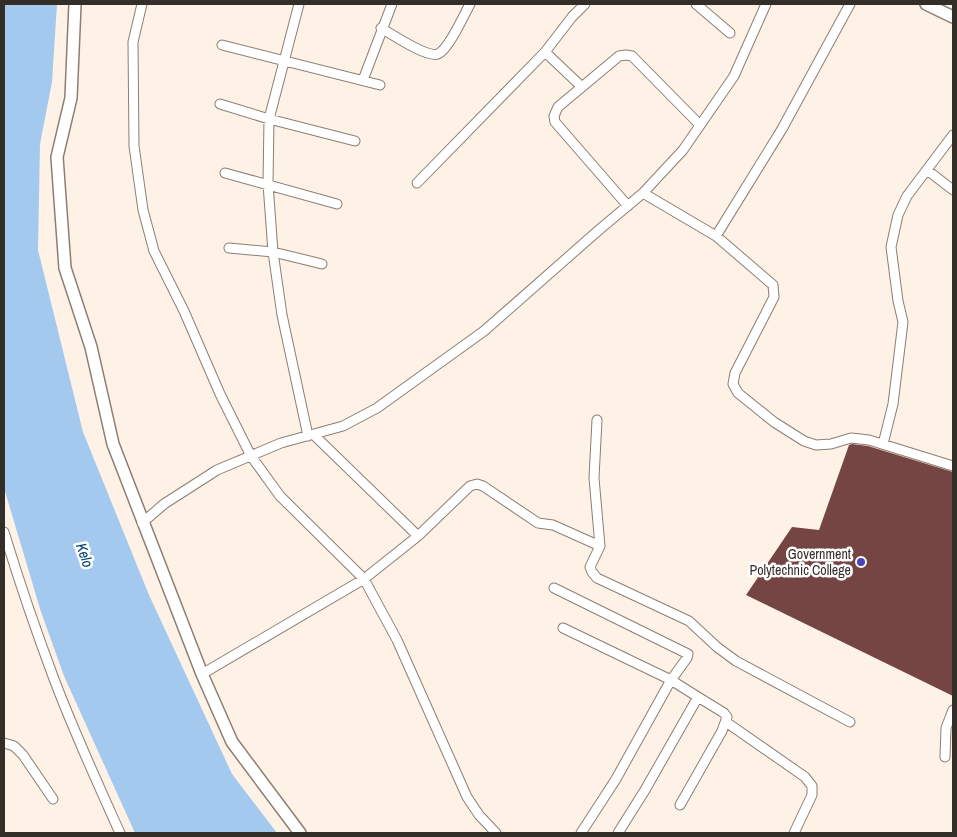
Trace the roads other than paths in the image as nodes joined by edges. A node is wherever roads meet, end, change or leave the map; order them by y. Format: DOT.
graph roads {
  1 [pos="75,4"];
  2 [pos="142,4"];
  3 [pos="299,4"];
  4 [pos="392,4"];
  5 [pos="470,4"];
  6 [pos="585,4"];
  7 [pos="696,4"];
  8 [pos="766,4"];
  9 [pos="850,4"];
  10 [pos="926,4"];
  11 [pos="953,17"];
  12 [pos="381,28"];
  13 [pos="730,33"];
  14 [pos="222,45"];
  15 [pos="545,52"];
  16 [pos="284,60"];
  17 [pos="363,80"];
  18 [pos="380,85"];
  19 [pos="582,87"];
  20 [pos="220,104"];
  21 [pos="269,119"];
  22 [pos="700,125"];
  23 [pos="953,135"];
  24 [pos="355,141"];
  25 [pos="926,170"];
  26 [pos="225,173"];
  27 [pos="416,183"];
  28 [pos="268,184"];
  29 [pos="953,190"];
  30 [pos="644,193"];
  31 [pos="337,204"];
  32 [pos="628,206"];
  33 [pos="716,236"];
  34 [pos="229,248"];
  35 [pos="273,252"];
  36 [pos="322,264"];
  37 [pos="597,420"];
  38 [pos="311,436"];
  39 [pos="883,444"];
  40 [pos="250,456"];
  41 [pos="953,466"];
  42 [pos="142,523"];
  43 [pos="4,532"];
  44 [pos="418,536"];
  45 [pos="600,546"];
  46 [pos="364,579"];
  47 [pos="554,588"];
  48 [pos="562,628"];
  49 [pos="202,674"];
  50 [pos="671,680"];
  51 [pos="698,697"];
  52 [pos="953,710"];
  53 [pos="726,722"];
  54 [pos="850,722"];
  55 [pos="4,743"];
  56 [pos="945,757"];
  57 [pos="53,799"];
  58 [pos="680,805"];
  59 [pos="120,833"];
  60 [pos="300,833"];
  61 [pos="496,833"];
  62 [pos="581,833"];
  63 [pos="618,833"];
  64 [pos="794,833"];
  1 -- 42 [label="street"];
  2 -- 40 [label="street"];
  3 -- 16 [label="street"];
  4 -- 12 [label="street"];
  5 -- 12 [label="street"];
  6 -- 15 [label="street"];
  7 -- 13 [label="street"];
  8 -- 22 [label="street"];
  9 -- 33 [label="street"];
  10 -- 11 [label="street"];
  12 -- 17 [label="street"];
  14 -- 16 [label="street"];
  15 -- 19 [label="street"];
  15 -- 27 [label="street"];
  16 -- 17 [label="street"];
  16 -- 21 [label="street"];
  17 -- 18 [label="street"];
  19 -- 22 [label="street"];
  19 -- 32 [label="street"];
  20 -- 21 [label="street"];
  21 -- 24 [label="street"];
  21 -- 28 [label="street"];
  22 -- 30 [label="street"];
  23 -- 25 [label="street"];
  25 -- 29 [label="street"];
  25 -- 39 [label="street"];
  26 -- 28 [label="street"];
  28 -- 31 [label="street"];
  28 -- 35 [label="street"];
  30 -- 32 [label="street"];
  30 -- 33 [label="street"];
  32 -- 38 [label="street"];
  33 -- 39 [label="street"];
  34 -- 35 [label="street"];
  35 -- 36 [label="street"];
  35 -- 38 [label="street"];
  37 -- 45 [label="street"];
  38 -- 40 [label="street"];
  38 -- 44 [label="street"];
  39 -- 41 [label="street"];
  40 -- 42 [label="street"];
  40 -- 46 [label="street"];
  42 -- 49 [label="street"];
  43 -- 59 [label="street"];
  44 -- 45 [label="street"];
  44 -- 46 [label="street"];
  45 -- 54 [label="street"];
  46 -- 49 [label="street"];
  46 -- 61 [label="street"];
  47 -- 50 [label="street"];
  48 -- 50 [label="street"];
  49 -- 60 [label="street"];
  50 -- 51 [label="street"];
  50 -- 62 [label="street"];
  51 -- 53 [label="street"];
  51 -- 63 [label="street"];
  52 -- 56 [label="street"];
  53 -- 58 [label="street"];
  53 -- 64 [label="street"];
  55 -- 57 [label="street"];
}
